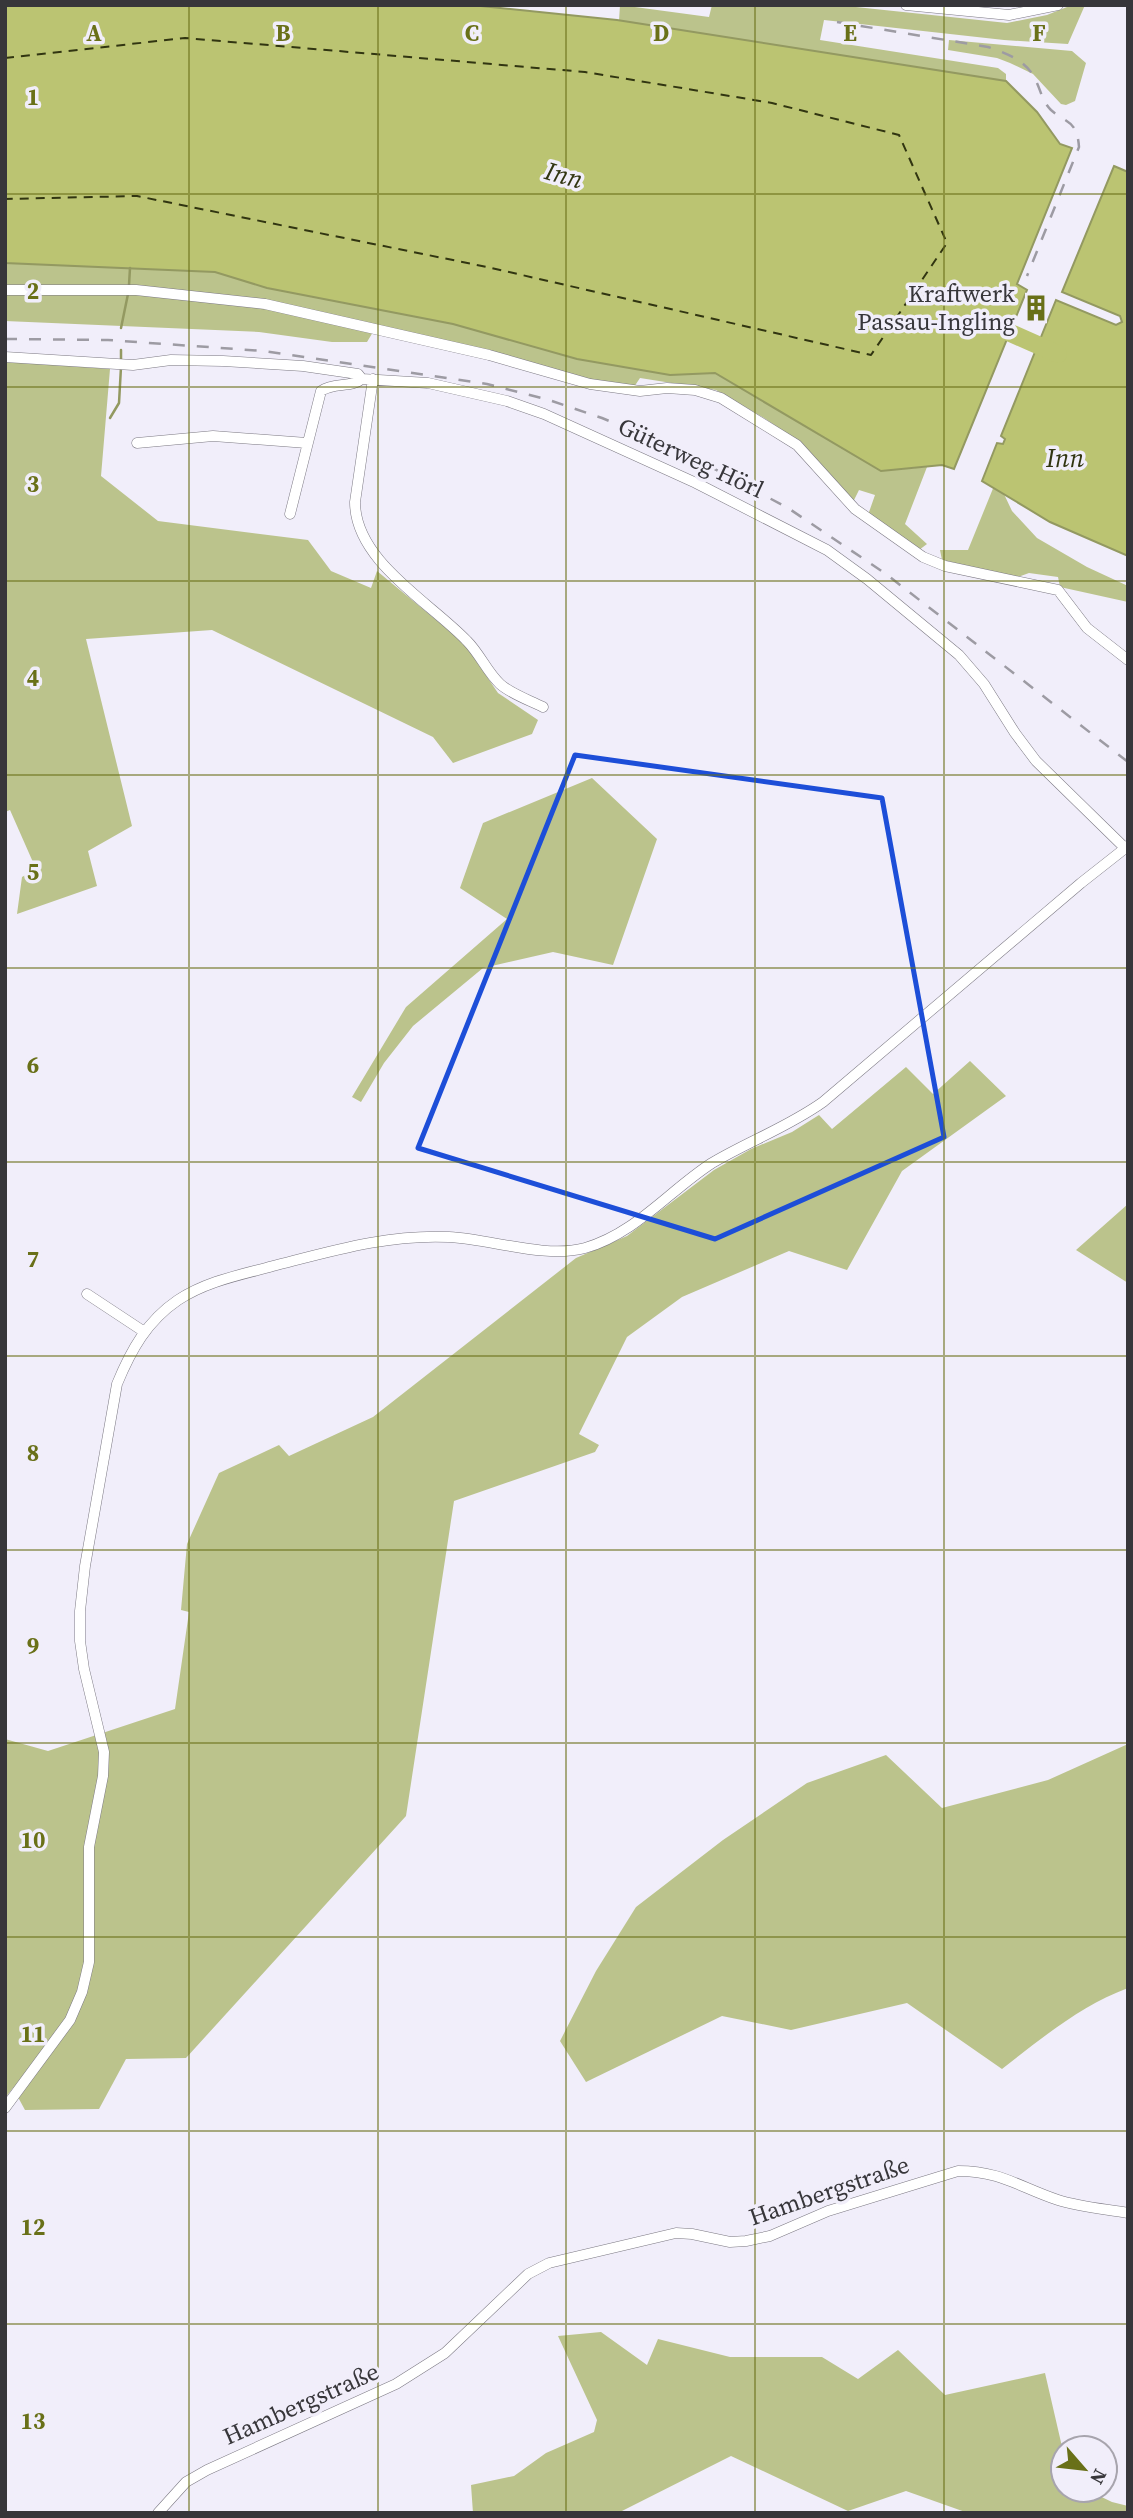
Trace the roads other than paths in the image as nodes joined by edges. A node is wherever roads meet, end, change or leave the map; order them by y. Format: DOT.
graph roads {
  1 [pos="906,5"];
  2 [pos="1058,5"];
  3 [pos="5,290"];
  4 [pos="5,357"];
  5 [pos="368,379"];
  6 [pos="138,443"];
  7 [pos="307,443"];
  8 [pos="290,514"];
  9 [pos="1128,660"];
  10 [pos="543,707"];
  11 [pos="1126,847"];
  12 [pos="87,1294"];
  13 [pos="144,1331"];
  14 [pos="5,2108"];
  15 [pos="1128,2213"];
  16 [pos="158,2513"];
  1 -- 2 [label="street"];
  3 -- 9 [label="street"];
  4 -- 5 [label="street, Güterweg Hörl"];
  5 -- 7 [label="street"];
  5 -- 10 [label="street"];
  5 -- 11 [label="street, Güterweg Hörl"];
  6 -- 7 [label="street"];
  7 -- 8 [label="street"];
  11 -- 13 [label="street"];
  12 -- 13 [label="street"];
  13 -- 14 [label="street"];
  15 -- 16 [label="street, Hambergstraße"];
}
